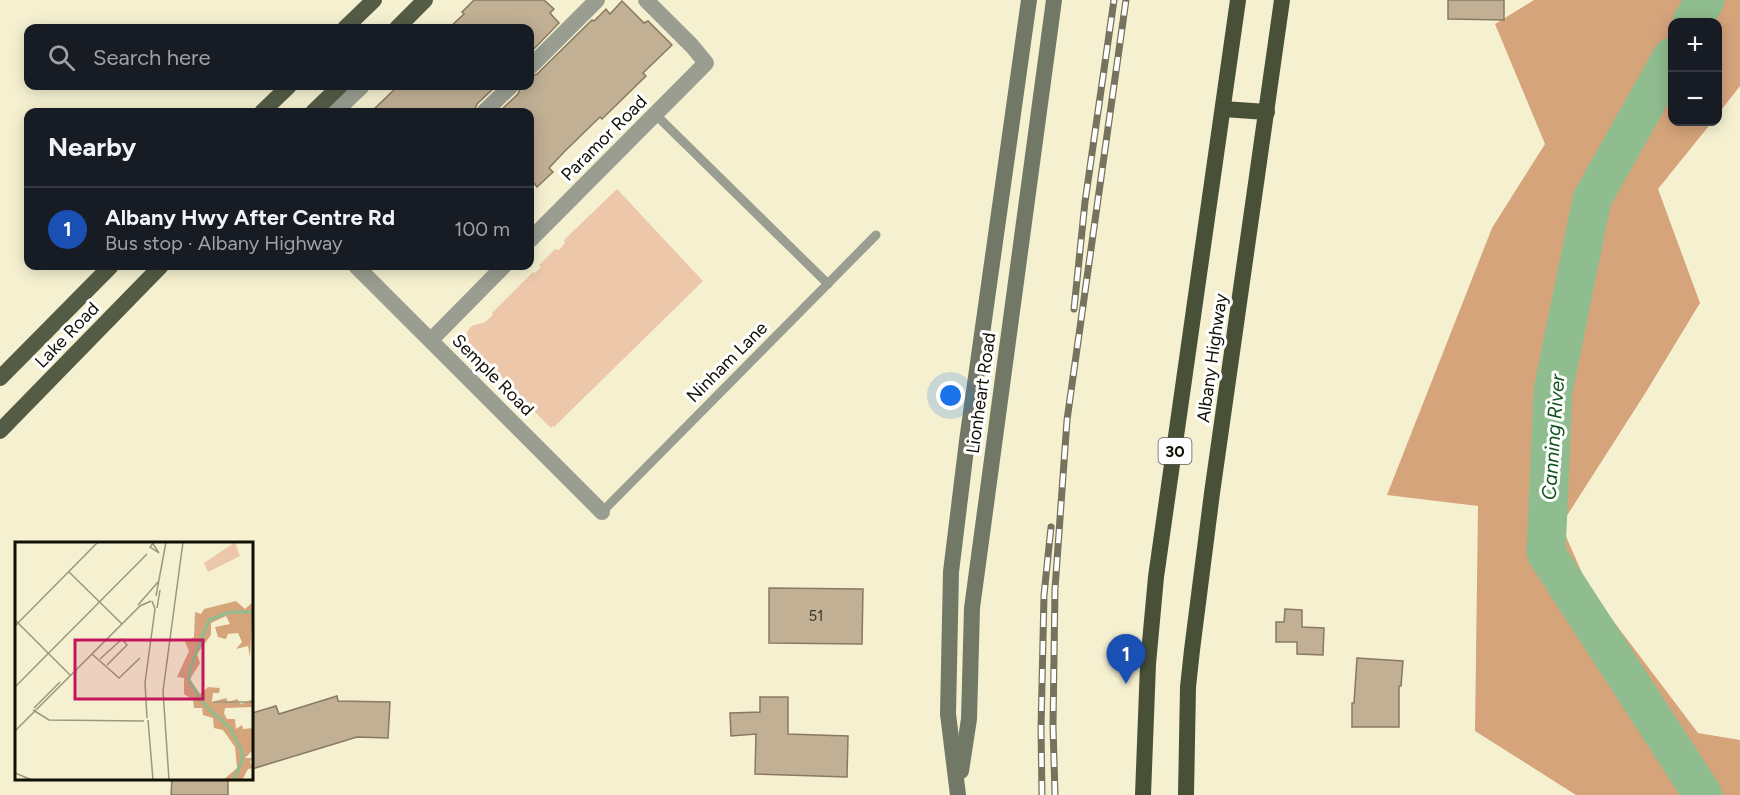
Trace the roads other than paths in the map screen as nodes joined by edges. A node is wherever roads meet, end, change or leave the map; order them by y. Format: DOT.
graph roads {
  1 [pos="374,0"];
  2 [pos="426,0"];
  3 [pos="597,0"];
  4 [pos="646,0"];
  5 [pos="1029,0"];
  6 [pos="1054,0"];
  7 [pos="1238,0"];
  8 [pos="1282,0"];
  9 [pos="349,24"];
  10 [pos="404,24"];
  11 [pos="534,63"];
  12 [pos="285,90"];
  13 [pos="336,90"];
  14 [pos="358,90"];
  15 [pos="507,90"];
  16 [pos="266,108"];
  17 [pos="317,108"];
  18 [pos="339,108"];
  19 [pos="488,108"];
  20 [pos="1224,109"];
  21 [pos="1267,112"];
  22 [pos="655,114"];
  23 [pos="876,235"];
  24 [pos="534,236"];
  25 [pos="107,270"];
  26 [pos="157,270"];
  27 [pos="360,270"];
  28 [pos="500,270"];
  29 [pos="828,284"];
  30 [pos="432,340"];
  31 [pos="0,378"];
  32 [pos="0,431"];
  33 [pos="602,512"];
  34 [pos="957,794"];
  35 [pos="1143,795"];
  36 [pos="1186,795"];
  1 -- 9 [label="main road"];
  2 -- 10 [label="main road"];
  3 -- 11 [label="street"];
  4 -- 22 [label="street, Paramor Road"];
  5 -- 34 [label="main road, Lionheart Road"];
  6 -- 34 [label="main road, Lionheart Road"];
  7 -- 20 [label="highway, Albany Highway / 30"];
  8 -- 21 [label="highway, Albany Highway / 30"];
  12 -- 16 [label="main road"];
  13 -- 17 [label="main road"];
  14 -- 18 [label="street"];
  15 -- 19 [label="street"];
  20 -- 21 [label="highway"];
  20 -- 35 [label="highway, Albany Highway / 30"];
  21 -- 36 [label="highway, Albany Highway / 30"];
  22 -- 24 [label="street, Paramor Road"];
  22 -- 29 [label="lane"];
  23 -- 29 [label="lane, Ninham Lane"];
  25 -- 31 [label="main road, Lake Road"];
  26 -- 32 [label="main road, Lake Road"];
  27 -- 30 [label="street, Semple Road"];
  28 -- 30 [label="street"];
  29 -- 33 [label="lane, Ninham Lane"];
  30 -- 33 [label="street, Semple Road"];
}
